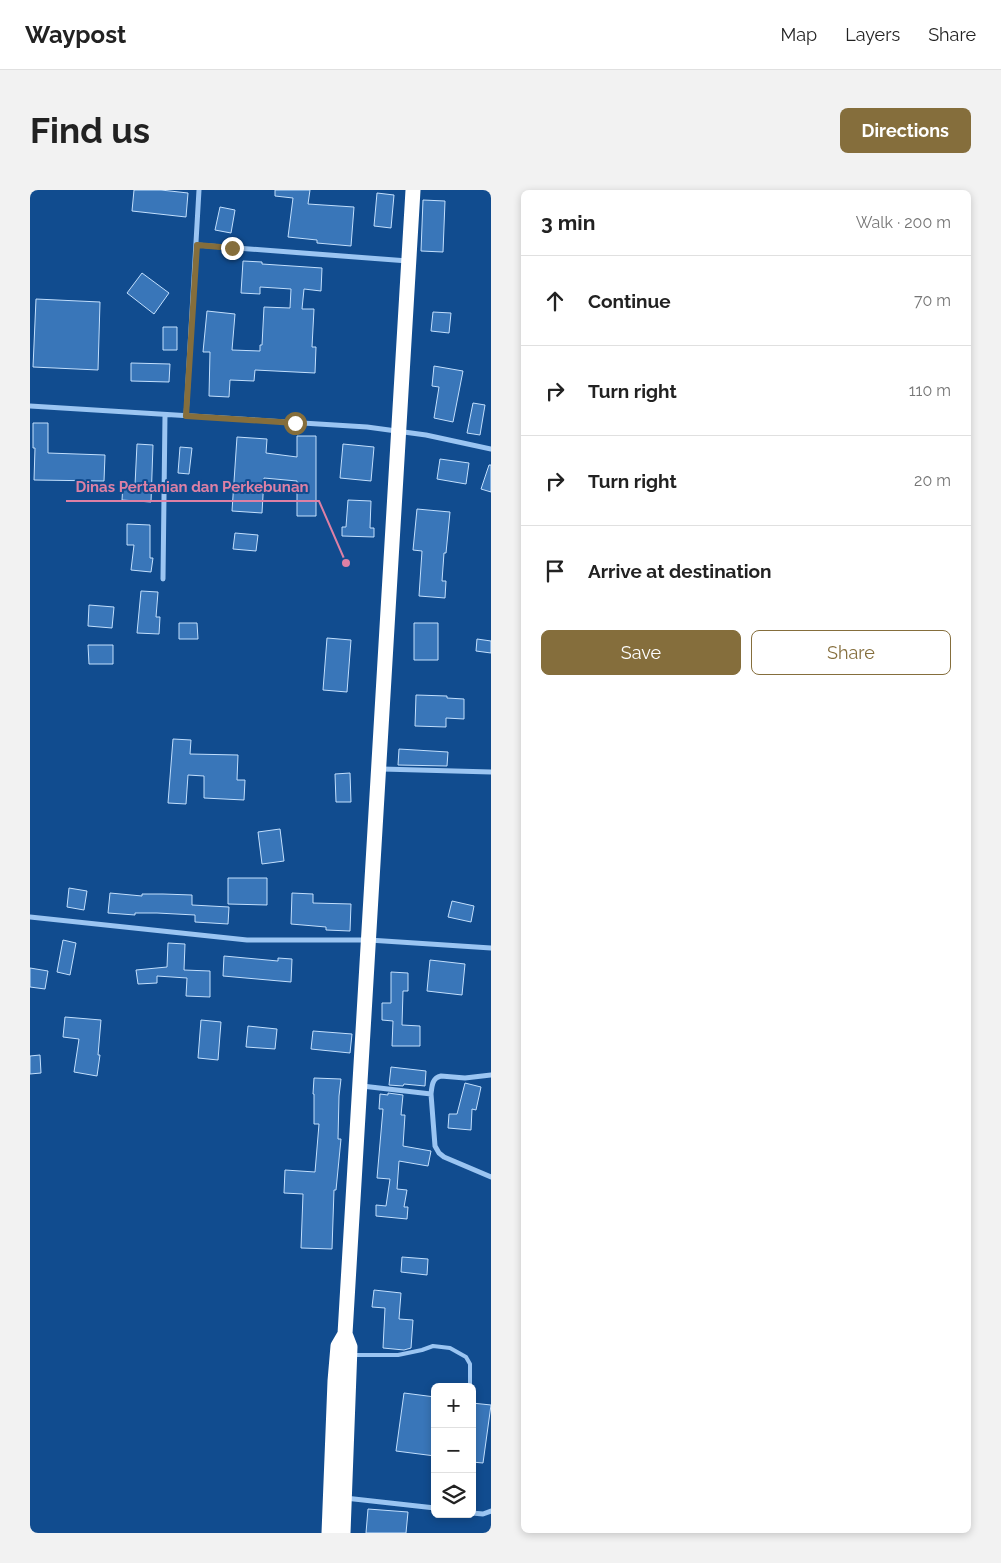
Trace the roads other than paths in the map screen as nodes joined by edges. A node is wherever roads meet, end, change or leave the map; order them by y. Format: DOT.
graph roads {
  1 [pos="199,190"];
  2 [pos="413,195"];
  3 [pos="197,245"];
  4 [pos="409,261"];
  5 [pos="30,406"];
  6 [pos="165,414"];
  7 [pos="186,416"];
  8 [pos="398,431"];
  9 [pos="491,449"];
  10 [pos="164,579"];
  11 [pos="378,769"];
  12 [pos="491,772"];
  13 [pos="30,917"];
  14 [pos="369,940"];
  15 [pos="491,948"];
  16 [pos="491,1075"];
  17 [pos="359,1086"];
  18 [pos="431,1094"];
  19 [pos="491,1177"];
  20 [pos="345,1334"];
  21 [pos="349,1355"];
  22 [pos="470,1383"];
  23 [pos="344,1498"];
  24 [pos="431,1508"];
  25 [pos="491,1511"];
  26 [pos="476,1513"];
  27 [pos="329,1533"];
  28 [pos="343,1533"];
  1 -- 3 [label="street"];
  2 -- 4 [label="highway"];
  3 -- 4 [label="street"];
  3 -- 7 [label="street"];
  4 -- 8 [label="highway"];
  5 -- 6 [label="street"];
  6 -- 7 [label="street"];
  6 -- 10 [label="street"];
  7 -- 8 [label="street"];
  8 -- 9 [label="street"];
  8 -- 11 [label="highway"];
  11 -- 12 [label="street"];
  11 -- 14 [label="highway"];
  13 -- 14 [label="street"];
  14 -- 15 [label="street"];
  14 -- 17 [label="highway"];
  16 -- 18 [label="street"];
  17 -- 18 [label="street"];
  17 -- 20 [label="highway"];
  18 -- 19 [label="street"];
  20 -- 21 [label="highway"];
  20 -- 27 [label="highway"];
  21 -- 22 [label="lane"];
  21 -- 23 [label="highway"];
  23 -- 24 [label="street"];
  23 -- 28 [label="highway"];
  25 -- 26 [label="street"];
}
